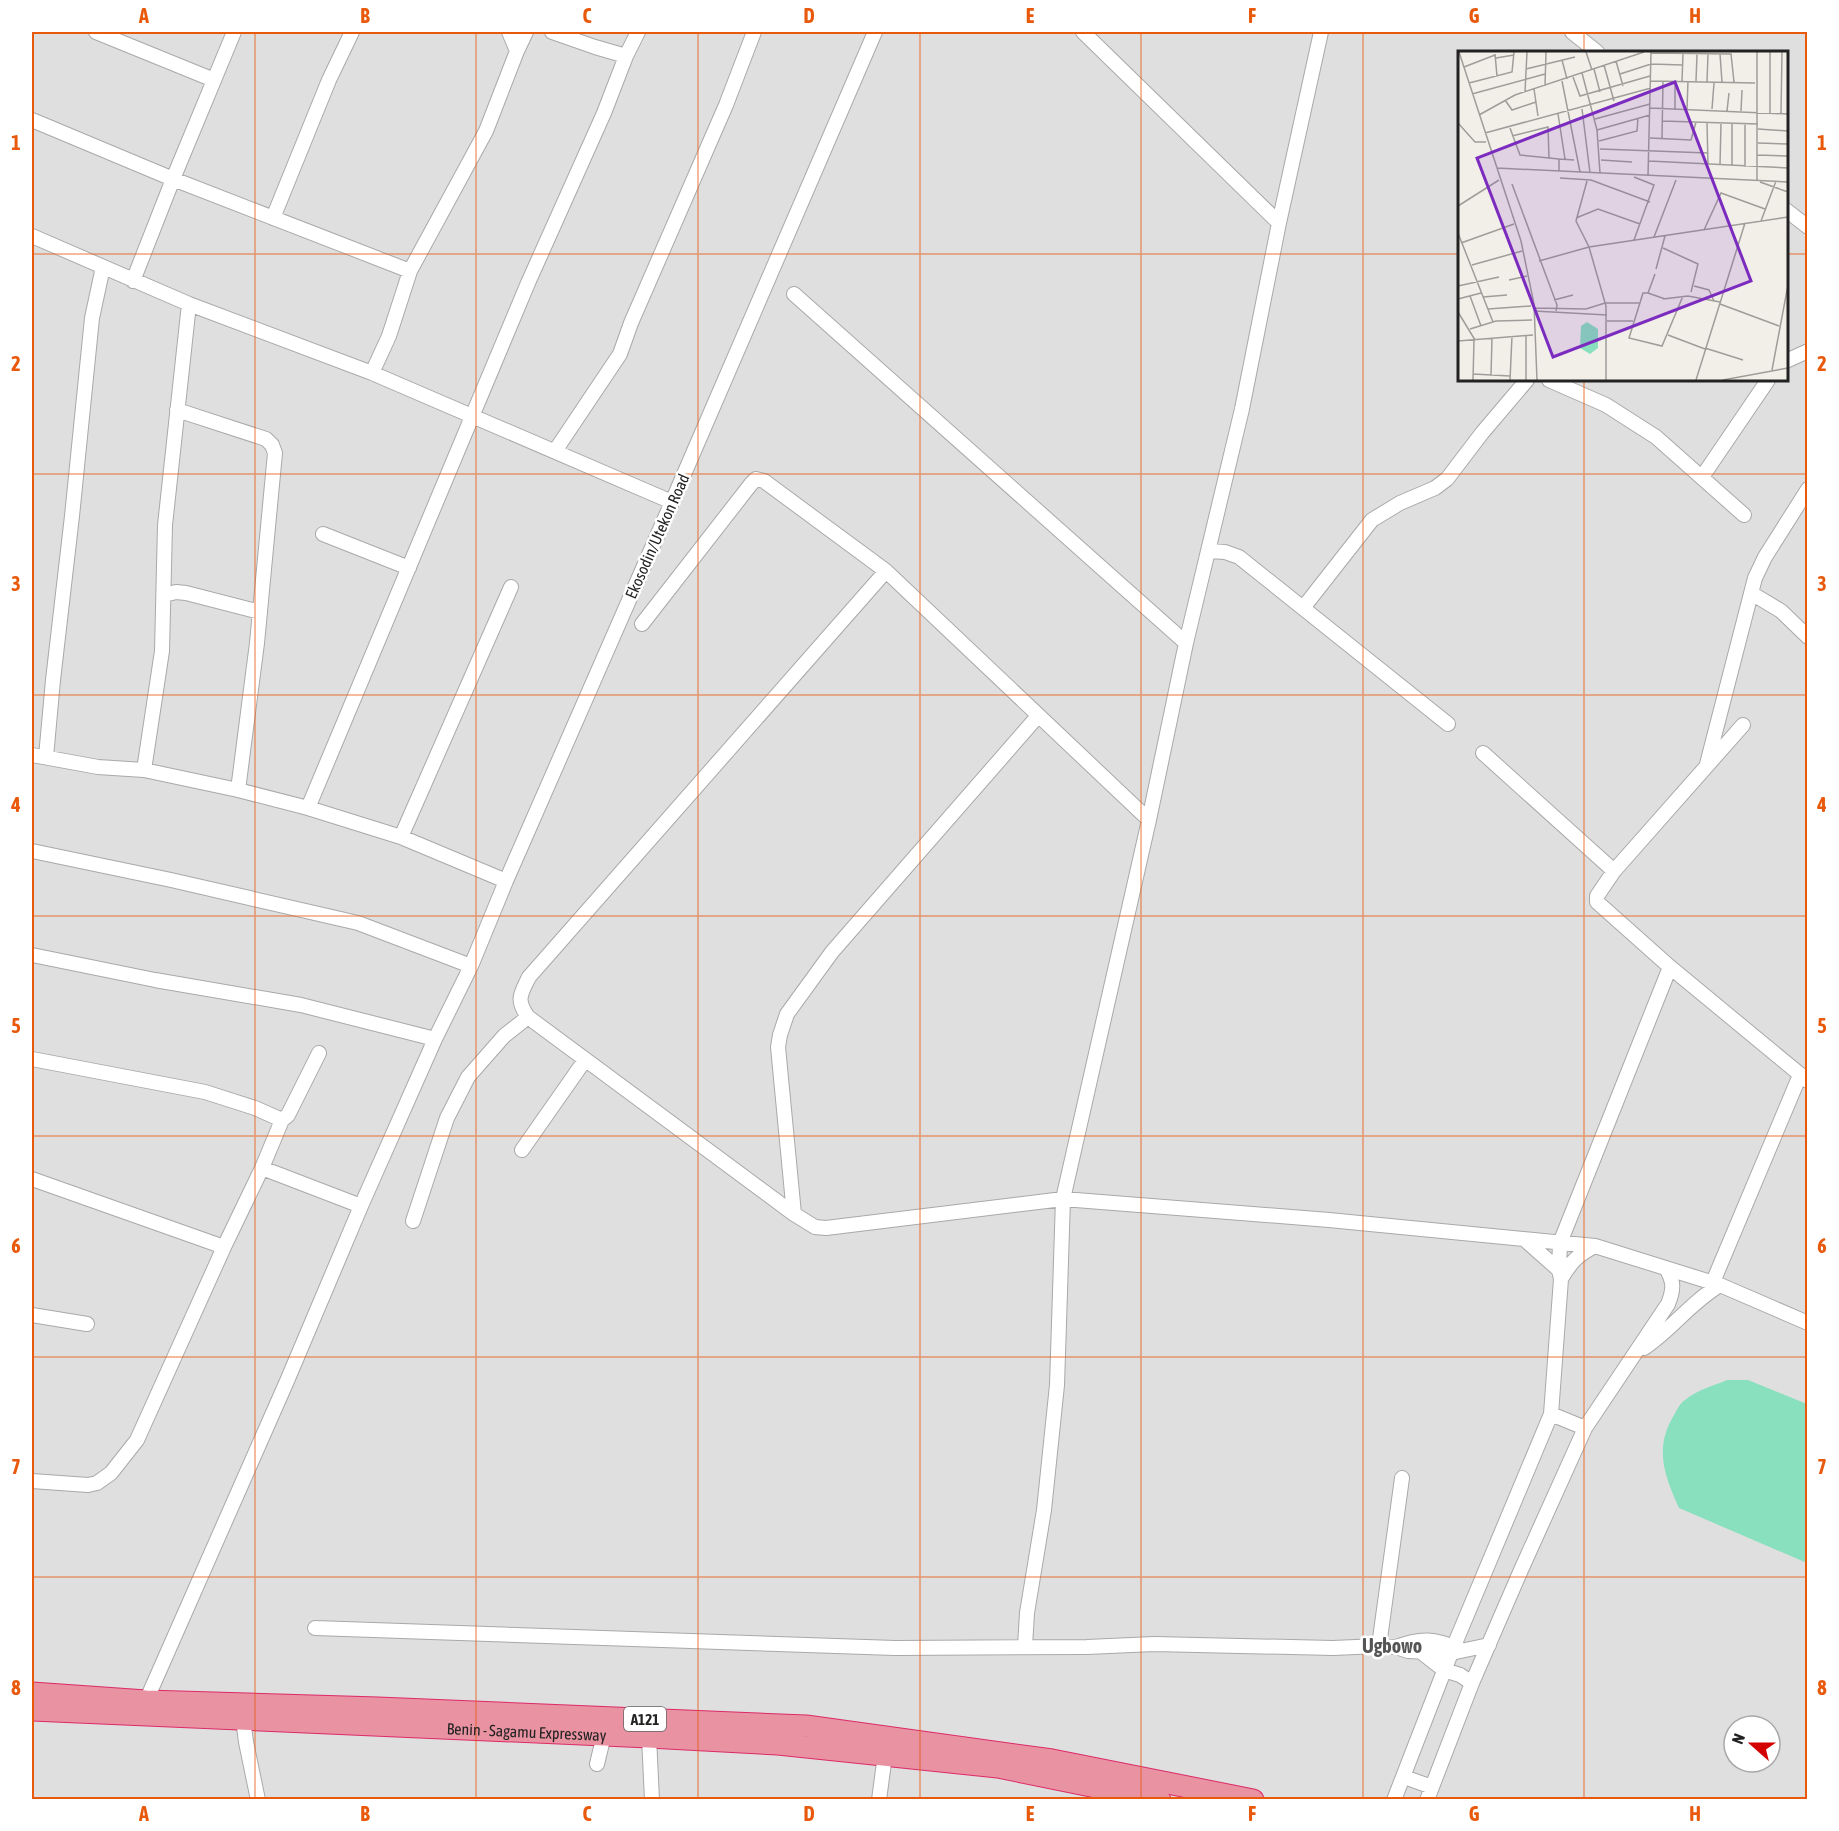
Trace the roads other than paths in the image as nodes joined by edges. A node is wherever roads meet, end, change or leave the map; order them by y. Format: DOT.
graph roads {
  1 [pos="96,32"];
  2 [pos="234,32"];
  3 [pos="352,32"];
  4 [pos="508,32"];
  5 [pos="526,32"];
  6 [pos="552,32"];
  7 [pos="638,32"];
  8 [pos="754,32"];
  9 [pos="875,32"];
  10 [pos="1083,32"];
  11 [pos="1321,32"];
  12 [pos="1572,32"];
  13 [pos="517,51"];
  14 [pos="1596,51"];
  15 [pos="626,56"];
  16 [pos="214,80"];
  17 [pos="32,120"];
  18 [pos="173,179"];
  19 [pos="1788,211"];
  20 [pos="273,218"];
  21 [pos="1279,223"];
  22 [pos="1808,226"];
  23 [pos="32,236"];
  24 [pos="103,267"];
  25 [pos="410,271"];
  26 [pos="133,281"];
  27 [pos="794,294"];
  28 [pos="189,304"];
  29 [pos="1808,351"];
  30 [pos="1788,360"];
  31 [pos="372,373"];
  32 [pos="1526,381"];
  33 [pos="1551,381"];
  34 [pos="1767,381"];
  35 [pos="177,410"];
  36 [pos="473,417"];
  37 [pos="555,451"];
  38 [pos="1702,477"];
  39 [pos="1808,489"];
  40 [pos="672,502"];
  41 [pos="1744,515"];
  42 [pos="323,534"];
  43 [pos="1209,551"];
  44 [pos="409,568"];
  45 [pos="886,572"];
  46 [pos="511,587"];
  47 [pos="1751,593"];
  48 [pos="164,595"];
  49 [pos="1303,608"];
  50 [pos="260,612"];
  51 [pos="642,624"];
  52 [pos="1808,637"];
  53 [pos="1186,643"];
  54 [pos="1038,716"];
  55 [pos="1448,724"];
  56 [pos="1743,725"];
  57 [pos="1483,753"];
  58 [pos="32,755"];
  59 [pos="46,758"];
  60 [pos="1707,766"];
  61 [pos="144,770"];
  62 [pos="238,790"];
  63 [pos="308,808"];
  64 [pos="1149,820"];
  65 [pos="401,837"];
  66 [pos="32,851"];
  67 [pos="1614,871"];
  68 [pos="506,881"];
  69 [pos="32,955"];
  70 [pos="471,966"];
  71 [pos="1670,967"];
  72 [pos="528,1017"];
  73 [pos="435,1039"];
  74 [pos="319,1053"];
  75 [pos="32,1059"];
  76 [pos="585,1060"];
  77 [pos="1804,1078"];
  78 [pos="282,1120"];
  79 [pos="522,1150"];
  80 [pos="262,1168"];
  81 [pos="32,1179"];
  82 [pos="1063,1199"];
  83 [pos="361,1206"];
  84 [pos="794,1214"];
  85 [pos="413,1221"];
  86 [pos="1524,1239"];
  87 [pos="1560,1243"];
  88 [pos="1595,1246"];
  89 [pos="224,1247"];
  90 [pos="1666,1268"];
  91 [pos="1560,1274"];
  92 [pos="1717,1284"];
  93 [pos="32,1315"];
  94 [pos="1808,1323"];
  95 [pos="87,1324"];
  96 [pos="1636,1352"];
  97 [pos="1551,1414"];
  98 [pos="1585,1428"];
  99 [pos="1402,1478"];
  100 [pos="32,1481"];
  101 [pos="315,1628"];
  102 [pos="1489,1645"];
  103 [pos="1024,1646"];
  104 [pos="1379,1646"];
  105 [pos="1457,1646"];
  106 [pos="1396,1647"];
  107 [pos="1420,1652"];
  108 [pos="1479,1668"];
  109 [pos="1444,1670"];
  110 [pos="1472,1683"];
  111 [pos="32,1694"];
  112 [pos="146,1701"];
  113 [pos="32,1710"];
  114 [pos="243,1719"];
  115 [pos="604,1735"];
  116 [pos="649,1737"];
  117 [pos="838,1740"];
  118 [pos="885,1755"];
  119 [pos="597,1764"];
  120 [pos="1404,1777"];
  121 [pos="1105,1794"];
  122 [pos="1429,1794"];
  123 [pos="258,1800"];
  124 [pos="652,1800"];
  125 [pos="879,1800"];
  126 [pos="1160,1800"];
  127 [pos="1253,1800"];
  128 [pos="1394,1800"];
  1 -- 16 [label="street"];
  2 -- 16 [label="street"];
  3 -- 20 [label="street"];
  4 -- 13 [label="street"];
  5 -- 13 [label="street"];
  6 -- 15 [label="street"];
  7 -- 15 [label="street"];
  8 -- 37 [label="street"];
  9 -- 40 [label="street, Ekosodin/Utekon Road"];
  10 -- 21 [label="street"];
  11 -- 21 [label="street"];
  12 -- 14 [label="street"];
  13 -- 25 [label="street"];
  15 -- 36 [label="street"];
  16 -- 18 [label="street"];
  17 -- 18 [label="street"];
  18 -- 20 [label="street"];
  18 -- 26 [label="street"];
  19 -- 22 [label="street"];
  20 -- 25 [label="street"];
  21 -- 43 [label="street"];
  23 -- 24 [label="street"];
  24 -- 26 [label="street"];
  24 -- 59 [label="street"];
  25 -- 31 [label="street"];
  26 -- 28 [label="street"];
  27 -- 53 [label="street"];
  28 -- 31 [label="street"];
  28 -- 35 [label="street"];
  29 -- 30 [label="street"];
  31 -- 36 [label="street"];
  32 -- 49 [label="street"];
  33 -- 38 [label="street"];
  34 -- 38 [label="street"];
  35 -- 48 [label="street"];
  35 -- 50 [label="street"];
  36 -- 37 [label="street"];
  36 -- 44 [label="street"];
  37 -- 40 [label="street"];
  38 -- 41 [label="street"];
  39 -- 47 [label="street"];
  40 -- 68 [label="street, Ekosodin/Utekon Road"];
  42 -- 44 [label="street"];
  43 -- 49 [label="street"];
  43 -- 53 [label="street"];
  44 -- 63 [label="street"];
  45 -- 51 [label="street"];
  45 -- 54 [label="street"];
  45 -- 72 [label="street"];
  46 -- 65 [label="street"];
  47 -- 52 [label="street"];
  47 -- 60 [label="street"];
  48 -- 50 [label="street"];
  48 -- 61 [label="street"];
  49 -- 55 [label="street"];
  50 -- 62 [label="street"];
  53 -- 64 [label="street"];
  54 -- 64 [label="street"];
  54 -- 84 [label="street"];
  56 -- 60 [label="street"];
  57 -- 67 [label="street"];
  58 -- 59 [label="street"];
  59 -- 61 [label="street"];
  60 -- 67 [label="street"];
  61 -- 62 [label="street"];
  62 -- 63 [label="street"];
  63 -- 65 [label="street"];
  64 -- 82 [label="street"];
  65 -- 68 [label="street"];
  66 -- 70 [label="street"];
  67 -- 71 [label="street"];
  68 -- 70 [label="street, Ekosodin/Utekon Road"];
  69 -- 73 [label="street"];
  70 -- 73 [label="street, Ekosodin/Utekon Road"];
  71 -- 77 [label="street"];
  71 -- 87 [label="street"];
  72 -- 76 [label="street"];
  72 -- 85 [label="street"];
  73 -- 83 [label="street, Ekosodin/Utekon Road"];
  74 -- 78 [label="street"];
  75 -- 78 [label="street"];
  76 -- 79 [label="street"];
  76 -- 84 [label="street"];
  77 -- 92 [label="street"];
  78 -- 80 [label="street"];
  80 -- 83 [label="street"];
  80 -- 89 [label="street"];
  81 -- 89 [label="street"];
  82 -- 84 [label="street"];
  82 -- 86 [label="street"];
  82 -- 103 [label="street"];
  83 -- 112 [label="street, Ekosodin/Utekon Road"];
  86 -- 87 [label="street"];
  86 -- 91 [label="street"];
  87 -- 88 [label="street"];
  87 -- 91 [label="street"];
  88 -- 90 [label="street"];
  88 -- 91 [label="street"];
  89 -- 100 [label="street"];
  90 -- 92 [label="street"];
  90 -- 96 [label="street"];
  91 -- 97 [label="street"];
  92 -- 94 [label="street"];
  92 -- 96 [label="street"];
  93 -- 95 [label="street"];
  96 -- 98 [label="street"];
  97 -- 98 [label="street"];
  97 -- 105 [label="street"];
  98 -- 102 [label="street"];
  99 -- 104 [label="street"];
  101 -- 103 [label="street"];
  102 -- 105 [label="street"];
  102 -- 108 [label="street"];
  103 -- 104 [label="street"];
  104 -- 106 [label="street"];
  105 -- 106 [label="street"];
  105 -- 107 [label="street"];
  105 -- 108 [label="street"];
  105 -- 109 [label="street"];
  106 -- 107 [label="street"];
  107 -- 109 [label="street"];
  108 -- 110 [label="street"];
  109 -- 110 [label="street"];
  109 -- 120 [label="street"];
  110 -- 122 [label="street"];
  111 -- 112 [label="highway, A121"];
  112 -- 117 [label="highway, A121"];
  113 -- 114 [label="highway, Benin - Sagamu Expressway / A121"];
  114 -- 115 [label="highway, Benin - Sagamu Expressway / A121"];
  114 -- 123 [label="street"];
  115 -- 116 [label="highway, Benin - Sagamu Expressway / A121"];
  115 -- 119 [label="street"];
  116 -- 117 [label="highway, Benin - Sagamu Expressway / A121"];
  116 -- 124 [label="street"];
  117 -- 118 [label="highway, Benin - Sagamu Expressway / A121"];
  117 -- 127 [label="highway, A121"];
  118 -- 121 [label="highway, Benin - Sagamu Expressway / A121"];
  118 -- 125 [label="street"];
  120 -- 122 [label="street"];
  120 -- 128 [label="street"];
  121 -- 126 [label="highway, Benin - Sagamu Expressway / A121"];
}
